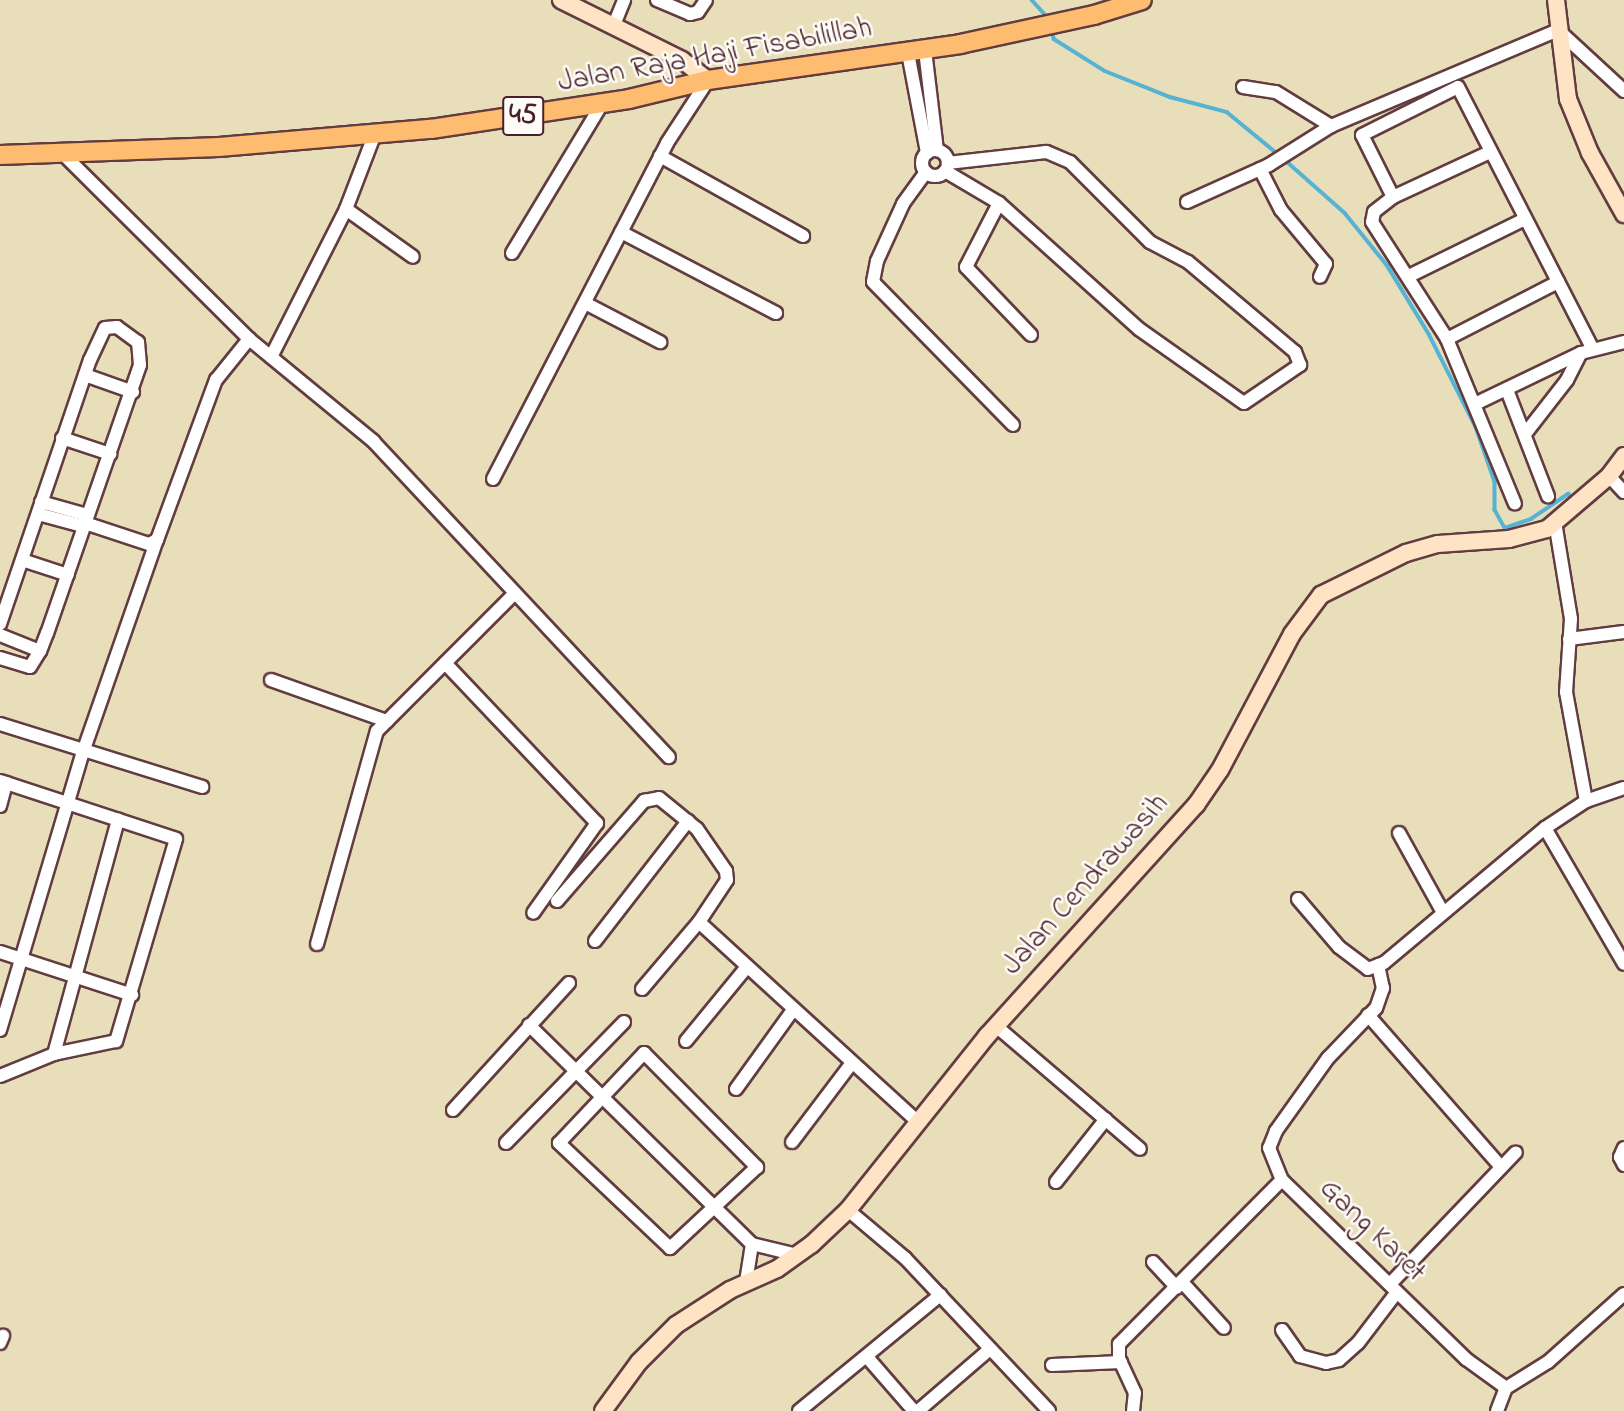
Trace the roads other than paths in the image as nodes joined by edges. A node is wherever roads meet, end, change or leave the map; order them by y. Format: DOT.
graph roads {
  1 [pos="561,0"];
  2 [pos="624,0"];
  3 [pos="657,0"];
  4 [pos="706,0"];
  5 [pos="1142,0"];
  6 [pos="1556,0"];
  7 [pos="614,25"];
  8 [pos="1558,30"];
  9 [pos="916,52"];
  10 [pos="708,80"];
  11 [pos="1243,87"];
  12 [pos="1624,91"];
  13 [pos="601,104"];
  14 [pos="1331,126"];
  15 [pos="374,136"];
  16 [pos="59,150"];
  17 [pos="932,151"];
  18 [pos="1490,152"];
  19 [pos="0,155"];
  20 [pos="660,156"];
  21 [pos="947,167"];
  22 [pos="1260,169"];
  23 [pos="926,172"];
  24 [pos="1393,197"];
  25 [pos="1187,202"];
  26 [pos="999,203"];
  27 [pos="346,209"];
  28 [pos="1624,214"];
  29 [pos="1525,219"];
  30 [pos="621,232"];
  31 [pos="803,236"];
  32 [pos="512,253"];
  33 [pos="413,257"];
  34 [pos="1320,276"];
  35 [pos="1409,276"];
  36 [pos="1558,282"];
  37 [pos="585,303"];
  38 [pos="776,313"];
  39 [pos="1031,335"];
  40 [pos="249,339"];
  41 [pos="1447,339"];
  42 [pos="660,342"];
  43 [pos="1624,342"];
  44 [pos="1593,349"];
  45 [pos="1624,353"];
  46 [pos="271,358"];
  47 [pos="85,375"];
  48 [pos="1507,390"];
  49 [pos="132,392"];
  50 [pos="1477,403"];
  51 [pos="1013,425"];
  52 [pos="1525,434"];
  53 [pos="62,438"];
  54 [pos="110,454"];
  55 [pos="1624,456"];
  56 [pos="1609,475"];
  57 [pos="493,479"];
  58 [pos="1624,492"];
  59 [pos="1548,496"];
  60 [pos="1515,503"];
  61 [pos="39,508"];
  62 [pos="85,522"];
  63 [pos="1555,522"];
  64 [pos="157,540"];
  65 [pos="22,559"];
  66 [pos="68,575"];
  67 [pos="515,593"];
  68 [pos="0,624"];
  69 [pos="1624,632"];
  70 [pos="0,635"];
  71 [pos="1569,639"];
  72 [pos="40,651"];
  73 [pos="0,658"];
  74 [pos="445,663"];
  75 [pos="271,680"];
  76 [pos="387,721"];
  77 [pos="0,724"];
  78 [pos="83,752"];
  79 [pos="669,757"];
  80 [pos="3,782"];
  81 [pos="202,787"];
  82 [pos="1624,788"];
  83 [pos="1586,801"];
  84 [pos="68,803"];
  85 [pos="0,806"];
  86 [pos="118,820"];
  87 [pos="688,821"];
  88 [pos="1545,828"];
  89 [pos="1399,833"];
  90 [pos="1298,899"];
  91 [pos="557,901"];
  92 [pos="1442,911"];
  93 [pos="533,913"];
  94 [pos="699,922"];
  95 [pos="595,941"];
  96 [pos="317,944"];
  97 [pos="0,952"];
  98 [pos="22,960"];
  99 [pos="1624,964"];
  100 [pos="1373,967"];
  101 [pos="746,968"];
  102 [pos="75,977"];
  103 [pos="569,983"];
  104 [pos="642,989"];
  105 [pos="131,995"];
  106 [pos="793,1010"];
  107 [pos="1368,1016"];
  108 [pos="624,1022"];
  109 [pos="529,1026"];
  110 [pos="996,1026"];
  111 [pos="0,1030"];
  112 [pos="686,1041"];
  113 [pos="54,1054"];
  114 [pos="850,1063"];
  115 [pos="575,1073"];
  116 [pos="0,1076"];
  117 [pos="736,1089"];
  118 [pos="600,1098"];
  119 [pos="453,1110"];
  120 [pos="1106,1119"];
  121 [pos="917,1121"];
  122 [pos="792,1142"];
  123 [pos="506,1143"];
  124 [pos="1624,1148"];
  125 [pos="1140,1149"];
  126 [pos="1516,1152"];
  127 [pos="1624,1165"];
  128 [pos="1501,1167"];
  129 [pos="1282,1180"];
  130 [pos="1056,1182"];
  131 [pos="714,1207"];
  132 [pos="848,1210"];
  133 [pos="751,1244"];
  134 [pos="797,1255"];
  135 [pos="1153,1262"];
  136 [pos="746,1282"];
  137 [pos="1179,1285"];
  138 [pos="1393,1288"];
  139 [pos="1624,1294"];
  140 [pos="940,1295"];
  141 [pos="1224,1328"];
  142 [pos="1282,1330"];
  143 [pos="990,1349"];
  144 [pos="867,1357"];
  145 [pos="1121,1362"];
  146 [pos="1052,1365"];
  147 [pos="1506,1388"];
  148 [pos="603,1411"];
  149 [pos="799,1411"];
  150 [pos="916,1411"];
  151 [pos="1049,1411"];
  152 [pos="1133,1411"];
  153 [pos="1497,1411"];
  1 -- 7 [label="street"];
  2 -- 7 [label="street"];
  3 -- 4 [label="street"];
  5 -- 9 [label="main road, Jalan Raja Haji Fisabilillah / 45"];
  6 -- 8 [label="street"];
  7 -- 10 [label="street"];
  8 -- 12 [label="street"];
  8 -- 14 [label="street"];
  8 -- 28 [label="street"];
  9 -- 10 [label="main road, Jalan Raja Haji Fisabilillah / 45"];
  9 -- 17 [label="street"];
  10 -- 13 [label="main road, Jalan Raja Haji Fisabilillah / 45"];
  10 -- 20 [label="street"];
  11 -- 14 [label="street"];
  13 -- 15 [label="main road, Jalan Raja Haji Fisabilillah / 45"];
  13 -- 32 [label="street"];
  14 -- 22 [label="street"];
  15 -- 16 [label="main road, Jalan Raja Haji Fisabilillah / 45"];
  15 -- 27 [label="street"];
  16 -- 19 [label="main road, Jalan Raja Haji Fisabilillah / 45"];
  16 -- 40 [label="street"];
  17 -- 21 [label="street"];
  17 -- 23 [label="street"];
  18 -- 24 [label="street"];
  18 -- 24 [label="street"];
  18 -- 29 [label="street"];
  20 -- 30 [label="street"];
  20 -- 31 [label="street"];
  21 -- 23 [label="street"];
  21 -- 26 [label="street"];
  21 -- 26 [label="street"];
  22 -- 25 [label="street"];
  22 -- 34 [label="street"];
  23 -- 51 [label="street"];
  24 -- 35 [label="street"];
  26 -- 39 [label="street"];
  27 -- 33 [label="street"];
  27 -- 46 [label="street"];
  29 -- 35 [label="street"];
  29 -- 36 [label="street"];
  30 -- 37 [label="street"];
  30 -- 38 [label="street"];
  35 -- 41 [label="street"];
  36 -- 41 [label="street"];
  36 -- 44 [label="street"];
  37 -- 42 [label="street"];
  37 -- 57 [label="street"];
  40 -- 46 [label="street"];
  40 -- 64 [label="street"];
  41 -- 50 [label="street"];
  43 -- 44 [label="street"];
  44 -- 45 [label="street"];
  44 -- 48 [label="street"];
  44 -- 52 [label="street"];
  46 -- 67 [label="street"];
  47 -- 49 [label="street"];
  47 -- 49 [label="street"];
  47 -- 53 [label="street"];
  48 -- 50 [label="street"];
  48 -- 52 [label="street"];
  49 -- 54 [label="street"];
  50 -- 60 [label="street"];
  52 -- 59 [label="street"];
  53 -- 54 [label="street"];
  53 -- 61 [label="street"];
  54 -- 62 [label="street"];
  55 -- 56 [label="street, Jalan Cendrawasih"];
  56 -- 58 [label="street"];
  56 -- 63 [label="street, Jalan Cendrawasih"];
  61 -- 62 [label="street"];
  61 -- 65 [label="street"];
  62 -- 64 [label="street"];
  62 -- 66 [label="street"];
  63 -- 71 [label="street"];
  63 -- 110 [label="street, Jalan Cendrawasih"];
  64 -- 78 [label="street"];
  65 -- 66 [label="street"];
  65 -- 68 [label="street"];
  66 -- 72 [label="street"];
  67 -- 74 [label="street"];
  67 -- 79 [label="street"];
  69 -- 71 [label="street"];
  70 -- 72 [label="street"];
  71 -- 83 [label="street"];
  72 -- 73 [label="street"];
  74 -- 76 [label="street"];
  74 -- 93 [label="street"];
  75 -- 76 [label="street"];
  76 -- 96 [label="street"];
  77 -- 78 [label="street"];
  78 -- 81 [label="street"];
  78 -- 84 [label="street"];
  80 -- 84 [label="street"];
  80 -- 85 [label="street"];
  82 -- 83 [label="street"];
  83 -- 88 [label="street"];
  84 -- 86 [label="street"];
  84 -- 98 [label="street"];
  86 -- 102 [label="street"];
  86 -- 105 [label="street"];
  87 -- 91 [label="street"];
  87 -- 94 [label="street"];
  87 -- 95 [label="street"];
  88 -- 92 [label="street"];
  88 -- 99 [label="street"];
  89 -- 92 [label="street"];
  90 -- 100 [label="street"];
  92 -- 100 [label="street"];
  94 -- 101 [label="street"];
  94 -- 104 [label="street"];
  97 -- 98 [label="street"];
  98 -- 102 [label="street"];
  98 -- 111 [label="street"];
  100 -- 107 [label="street, Gang Karet"];
  101 -- 106 [label="street"];
  101 -- 112 [label="street"];
  102 -- 105 [label="street"];
  102 -- 113 [label="street"];
  103 -- 109 [label="street"];
  105 -- 113 [label="street"];
  106 -- 114 [label="street"];
  106 -- 117 [label="street"];
  107 -- 128 [label="street"];
  107 -- 129 [label="street, Gang Karet"];
  108 -- 115 [label="street"];
  109 -- 115 [label="street"];
  109 -- 119 [label="street"];
  110 -- 120 [label="street"];
  110 -- 121 [label="street, Jalan Cendrawasih"];
  113 -- 116 [label="street"];
  114 -- 121 [label="street"];
  114 -- 122 [label="street"];
  115 -- 118 [label="street"];
  115 -- 123 [label="street"];
  118 -- 131 [label="street"];
  118 -- 131 [label="street"];
  118 -- 131 [label="street"];
  120 -- 125 [label="street"];
  120 -- 130 [label="street"];
  121 -- 132 [label="street, Jalan Cendrawasih"];
  124 -- 127 [label="street"];
  126 -- 128 [label="street"];
  128 -- 138 [label="street"];
  129 -- 137 [label="street"];
  129 -- 138 [label="street, Gang Karet"];
  131 -- 133 [label="street"];
  132 -- 134 [label="street, Jalan Cendrawasih"];
  132 -- 140 [label="street"];
  133 -- 134 [label="street"];
  133 -- 136 [label="street"];
  134 -- 136 [label="street, Jalan Cendrawasih"];
  135 -- 137 [label="street"];
  136 -- 148 [label="street, Jalan Cendrawasih"];
  137 -- 141 [label="street"];
  137 -- 145 [label="street"];
  138 -- 142 [label="street"];
  138 -- 147 [label="street, Gang Karet"];
  139 -- 147 [label="street"];
  140 -- 143 [label="street"];
  140 -- 144 [label="street"];
  143 -- 150 [label="street"];
  143 -- 151 [label="street"];
  144 -- 149 [label="street"];
  144 -- 150 [label="street"];
  145 -- 146 [label="street"];
  145 -- 152 [label="street"];
  147 -- 153 [label="street"];
}
